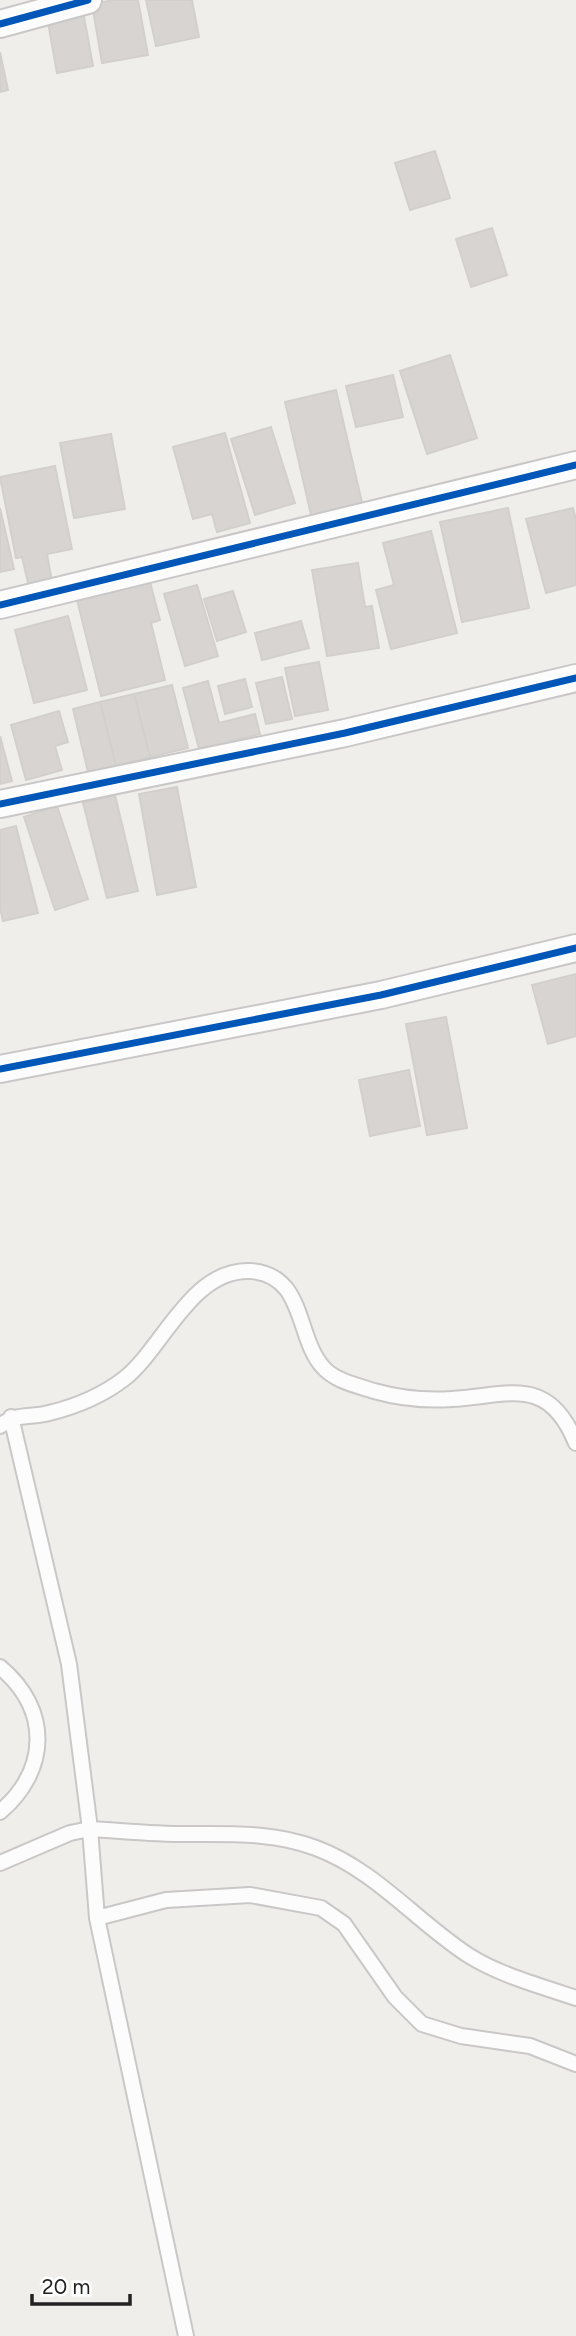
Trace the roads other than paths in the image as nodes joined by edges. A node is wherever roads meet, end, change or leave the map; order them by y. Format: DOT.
graph roads {
  1 [pos="88,0"];
  2 [pos="0,24"];
  3 [pos="576,465"];
  4 [pos="0,605"];
  5 [pos="576,678"];
  6 [pos="0,804"];
  7 [pos="576,948"];
  8 [pos="0,1069"];
  9 [pos="5,1421"];
  10 [pos="576,1443"];
  11 [pos="0,1668"];
  12 [pos="0,1812"];
  13 [pos="90,1829"];
  14 [pos="0,1863"];
  15 [pos="97,1918"];
  16 [pos="576,1997"];
  17 [pos="576,2064"];
  18 [pos="186,2336"];
  1 -- 2 [label="street"];
  3 -- 4 [label="street"];
  5 -- 6 [label="street"];
  7 -- 8 [label="street"];
  9 -- 10 [label="lane"];
  9 -- 13 [label="lane"];
  11 -- 12 [label="lane"];
  13 -- 14 [label="lane"];
  13 -- 15 [label="lane"];
  13 -- 16 [label="lane"];
  15 -- 17 [label="lane"];
  15 -- 18 [label="lane"];
}
